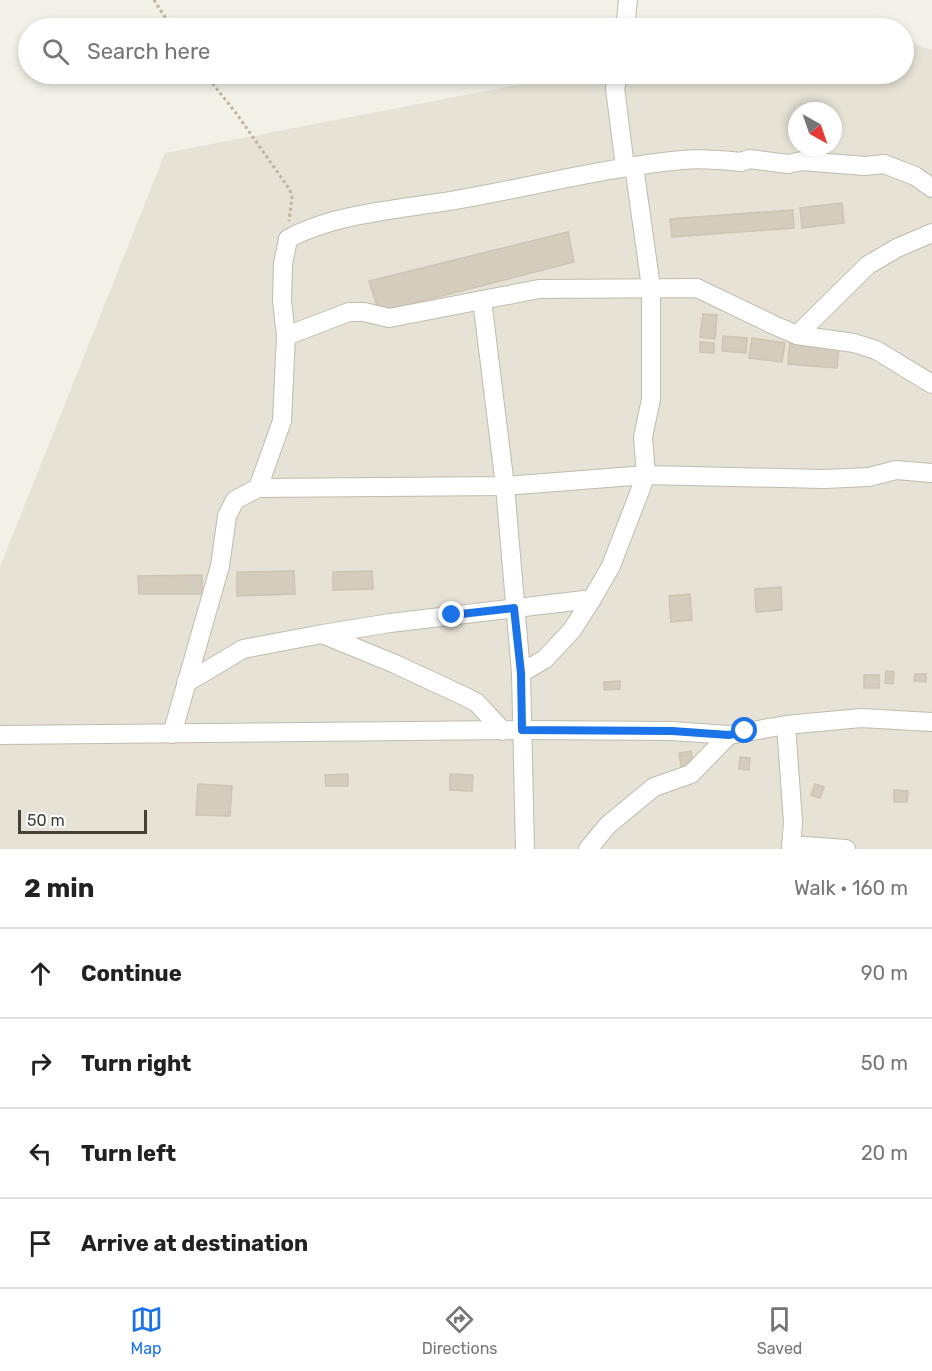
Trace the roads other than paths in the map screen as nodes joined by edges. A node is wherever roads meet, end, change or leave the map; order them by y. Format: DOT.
graph roads {
  1 [pos="628,0"];
  2 [pos="626,18"];
  3 [pos="616,84"];
  4 [pos="629,166"];
  5 [pos="932,188"];
  6 [pos="932,233"];
  7 [pos="651,287"];
  8 [pos="482,300"];
  9 [pos="797,335"];
  10 [pos="286,336"];
  11 [pos="932,384"];
  12 [pos="932,473"];
  13 [pos="646,476"];
  14 [pos="505,486"];
  15 [pos="258,488"];
  16 [pos="592,599"];
  17 [pos="514,608"];
  18 [pos="322,634"];
  19 [pos="521,673"];
  20 [pos="186,683"];
  21 [pos="932,722"];
  22 [pos="786,725"];
  23 [pos="522,730"];
  24 [pos="503,731"];
  25 [pos="172,734"];
  26 [pos="0,735"];
  27 [pos="729,735"];
  28 [pos="791,847"];
  29 [pos="525,849"];
  30 [pos="588,849"];
  31 [pos="846,849"];
  1 -- 2 [label="street"];
  3 -- 4 [label="street"];
  4 -- 5 [label="street"];
  4 -- 7 [label="street"];
  4 -- 10 [label="street"];
  6 -- 9 [label="street"];
  7 -- 8 [label="street"];
  7 -- 9 [label="street"];
  7 -- 13 [label="street"];
  8 -- 10 [label="street"];
  8 -- 14 [label="street"];
  9 -- 11 [label="street"];
  10 -- 15 [label="street"];
  12 -- 13 [label="street"];
  13 -- 14 [label="street"];
  13 -- 16 [label="street"];
  14 -- 15 [label="street"];
  14 -- 17 [label="street"];
  15 -- 20 [label="street"];
  16 -- 17 [label="street"];
  16 -- 19 [label="street"];
  17 -- 18 [label="street"];
  17 -- 19 [label="street"];
  18 -- 20 [label="street"];
  18 -- 24 [label="street"];
  19 -- 23 [label="street"];
  20 -- 25 [label="street"];
  21 -- 22 [label="street"];
  22 -- 27 [label="street"];
  22 -- 28 [label="street"];
  23 -- 24 [label="street"];
  23 -- 27 [label="street"];
  23 -- 29 [label="street"];
  24 -- 25 [label="street"];
  25 -- 26 [label="street"];
  27 -- 30 [label="street"];
  28 -- 31 [label="street"];
}
